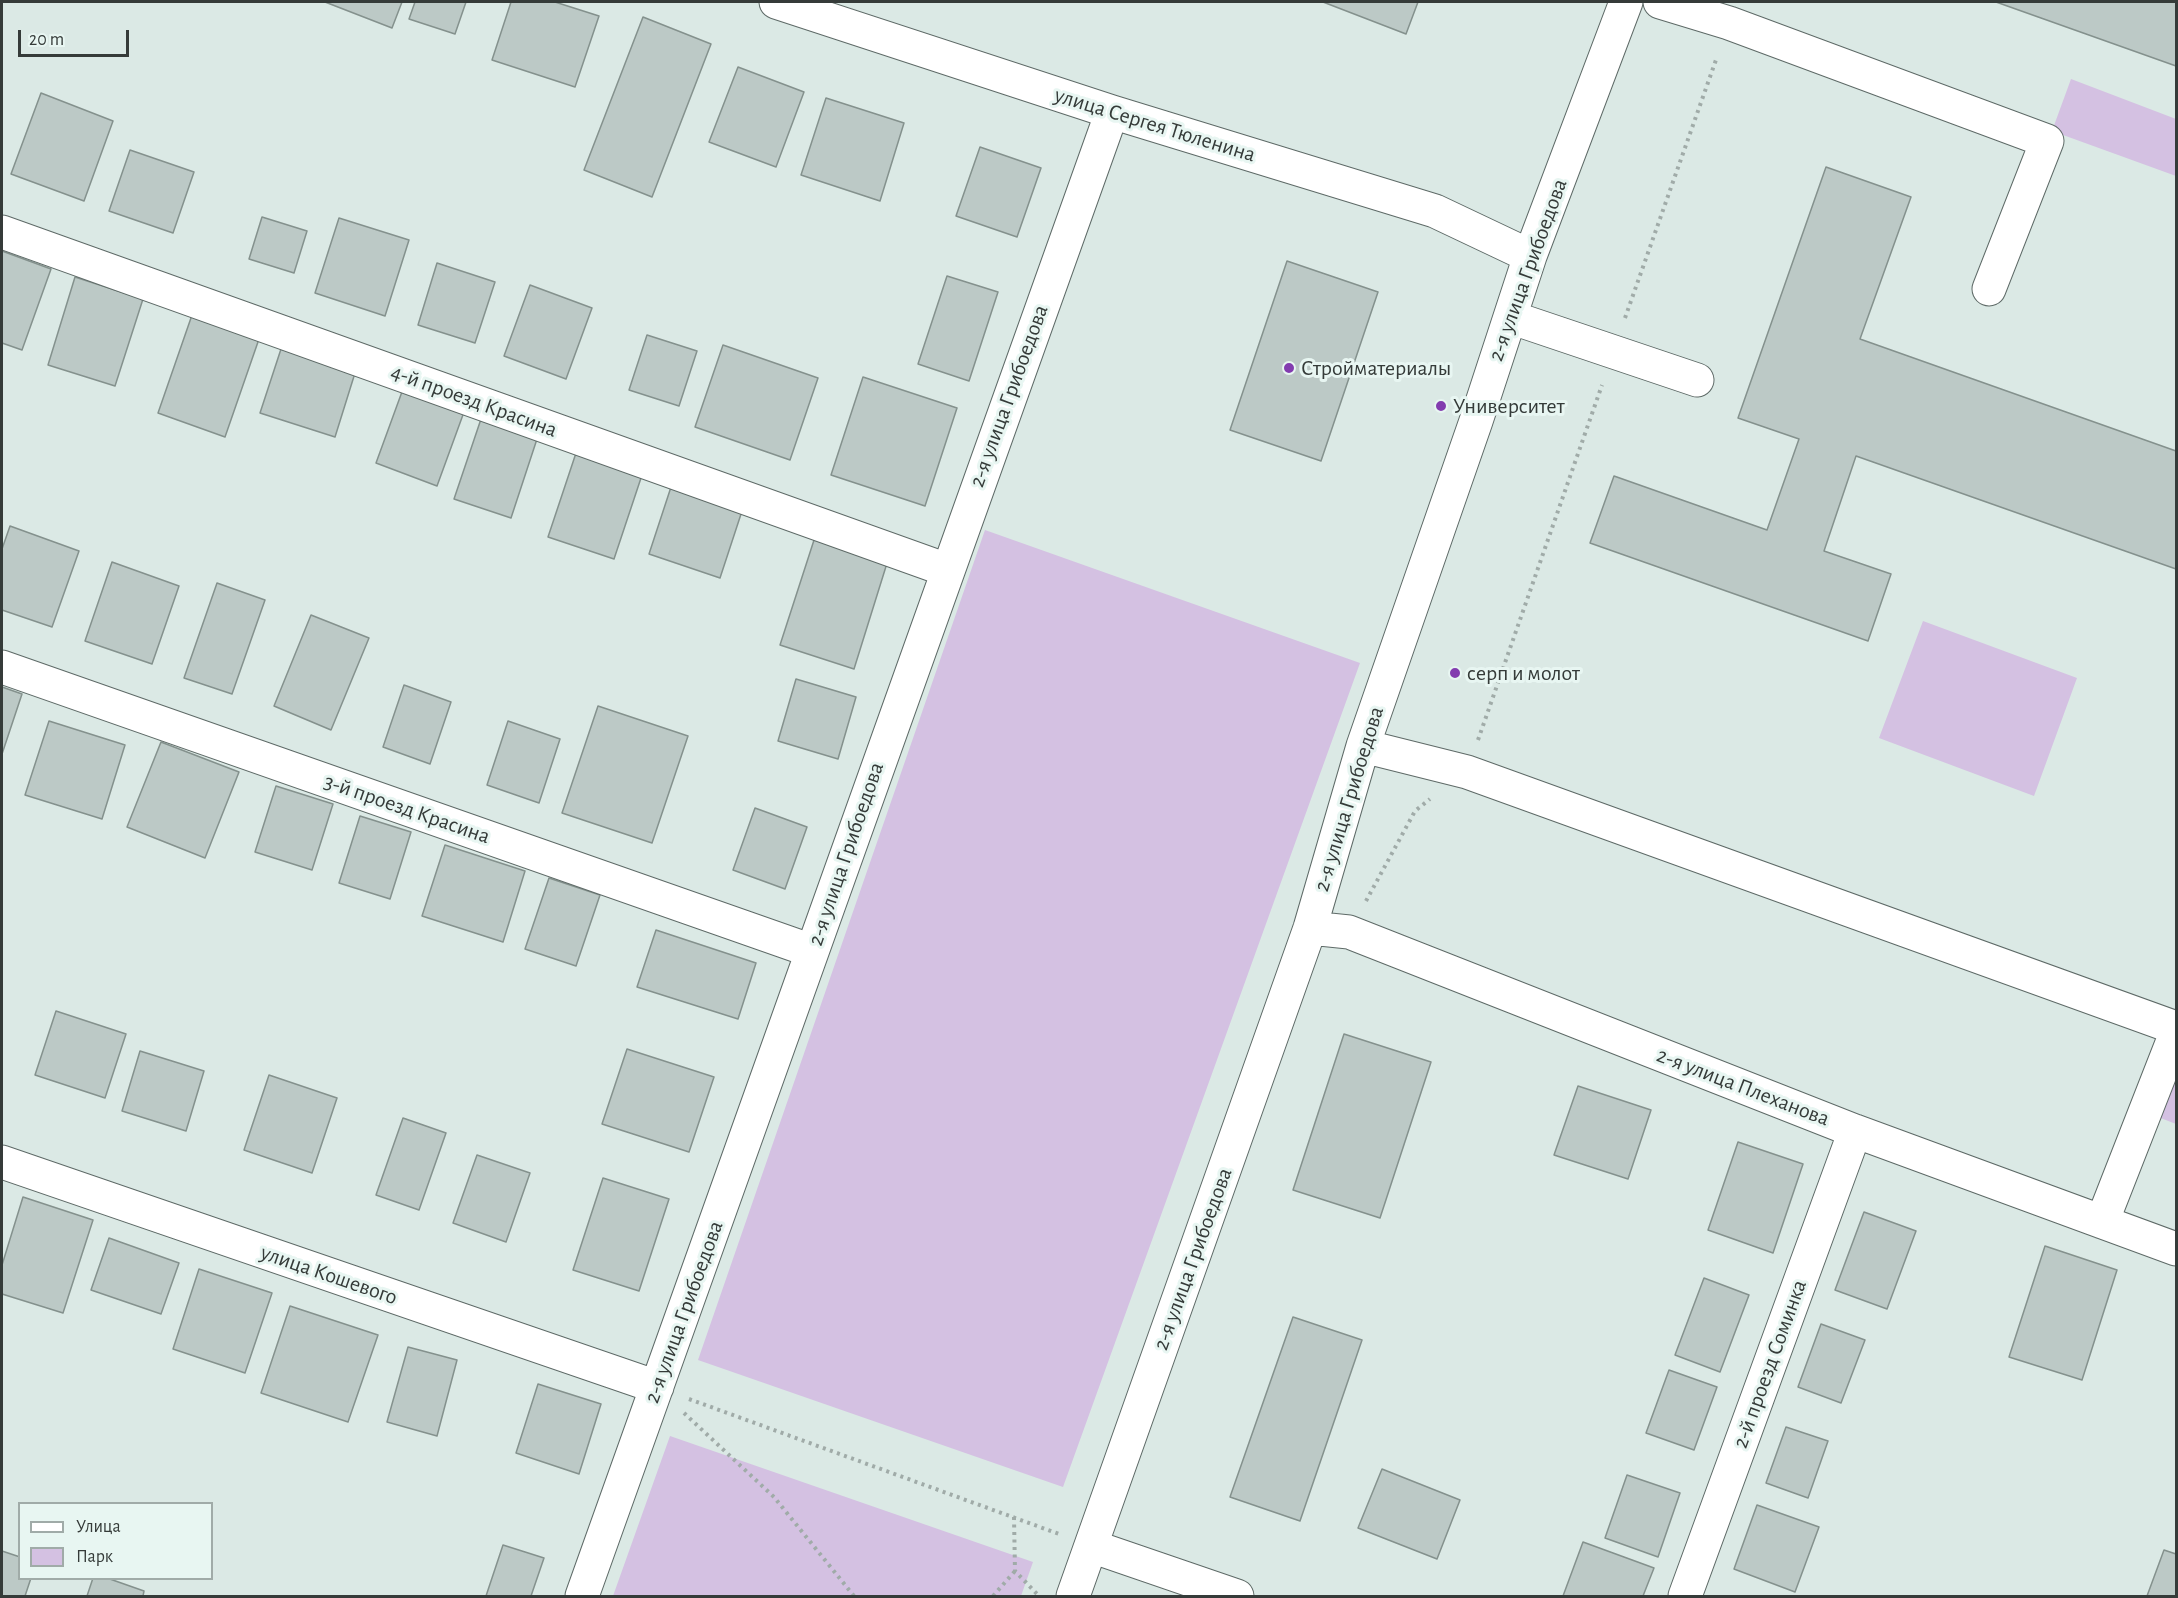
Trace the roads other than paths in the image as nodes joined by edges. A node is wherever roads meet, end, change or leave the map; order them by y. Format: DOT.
graph roads {
  1 [pos="776,2"];
  2 [pos="1626,2"];
  3 [pos="1660,2"];
  4 [pos="1112,112"];
  5 [pos="2,232"];
  6 [pos="1530,256"];
  7 [pos="1989,289"];
  8 [pos="1510,317"];
  9 [pos="1697,380"];
  10 [pos="947,570"];
  11 [pos="2,667"];
  12 [pos="1363,746"];
  13 [pos="1310,928"];
  14 [pos="812,951"];
  15 [pos="2176,1030"];
  16 [pos="1855,1131"];
  17 [pos="2,1162"];
  18 [pos="2102,1222"];
  19 [pos="2176,1249"];
  20 [pos="657,1387"];
  21 [pos="1090,1546"];
  22 [pos="582,1596"];
  23 [pos="1073,1596"];
  24 [pos="1237,1596"];
  25 [pos="1685,1596"];
  1 -- 4 [label="street, улица Сергея Тюленина"];
  2 -- 6 [label="street, 2-я улица Грибоедова"];
  3 -- 7 [label="street"];
  4 -- 6 [label="street, улица Сергея Тюленина"];
  4 -- 10 [label="street, 2-я улица Грибоедова"];
  5 -- 10 [label="street, 4-й проезд Красина"];
  6 -- 8 [label="street, 2-я улица Грибоедова"];
  8 -- 9 [label="street"];
  8 -- 12 [label="street, 2-я улица Грибоедова"];
  10 -- 14 [label="street, 2-я улица Грибоедова"];
  11 -- 14 [label="street, 3-й проезд Красина"];
  12 -- 13 [label="street, 2-я улица Грибоедова"];
  12 -- 15 [label="street"];
  13 -- 16 [label="street, 2-я улица Плеханова"];
  13 -- 21 [label="street, 2-я улица Грибоедова"];
  14 -- 20 [label="street, 2-я улица Грибоедова"];
  15 -- 18 [label="street"];
  16 -- 18 [label="street, 2-я улица Плеханова"];
  16 -- 25 [label="street, 2-й проезд Соминка"];
  17 -- 20 [label="street, улица Кошевого"];
  18 -- 19 [label="street, 2-я улица Плеханова"];
  20 -- 22 [label="street, 2-я улица Грибоедова"];
  21 -- 23 [label="street, 2-я улица Грибоедова"];
  21 -- 24 [label="street"];
}
